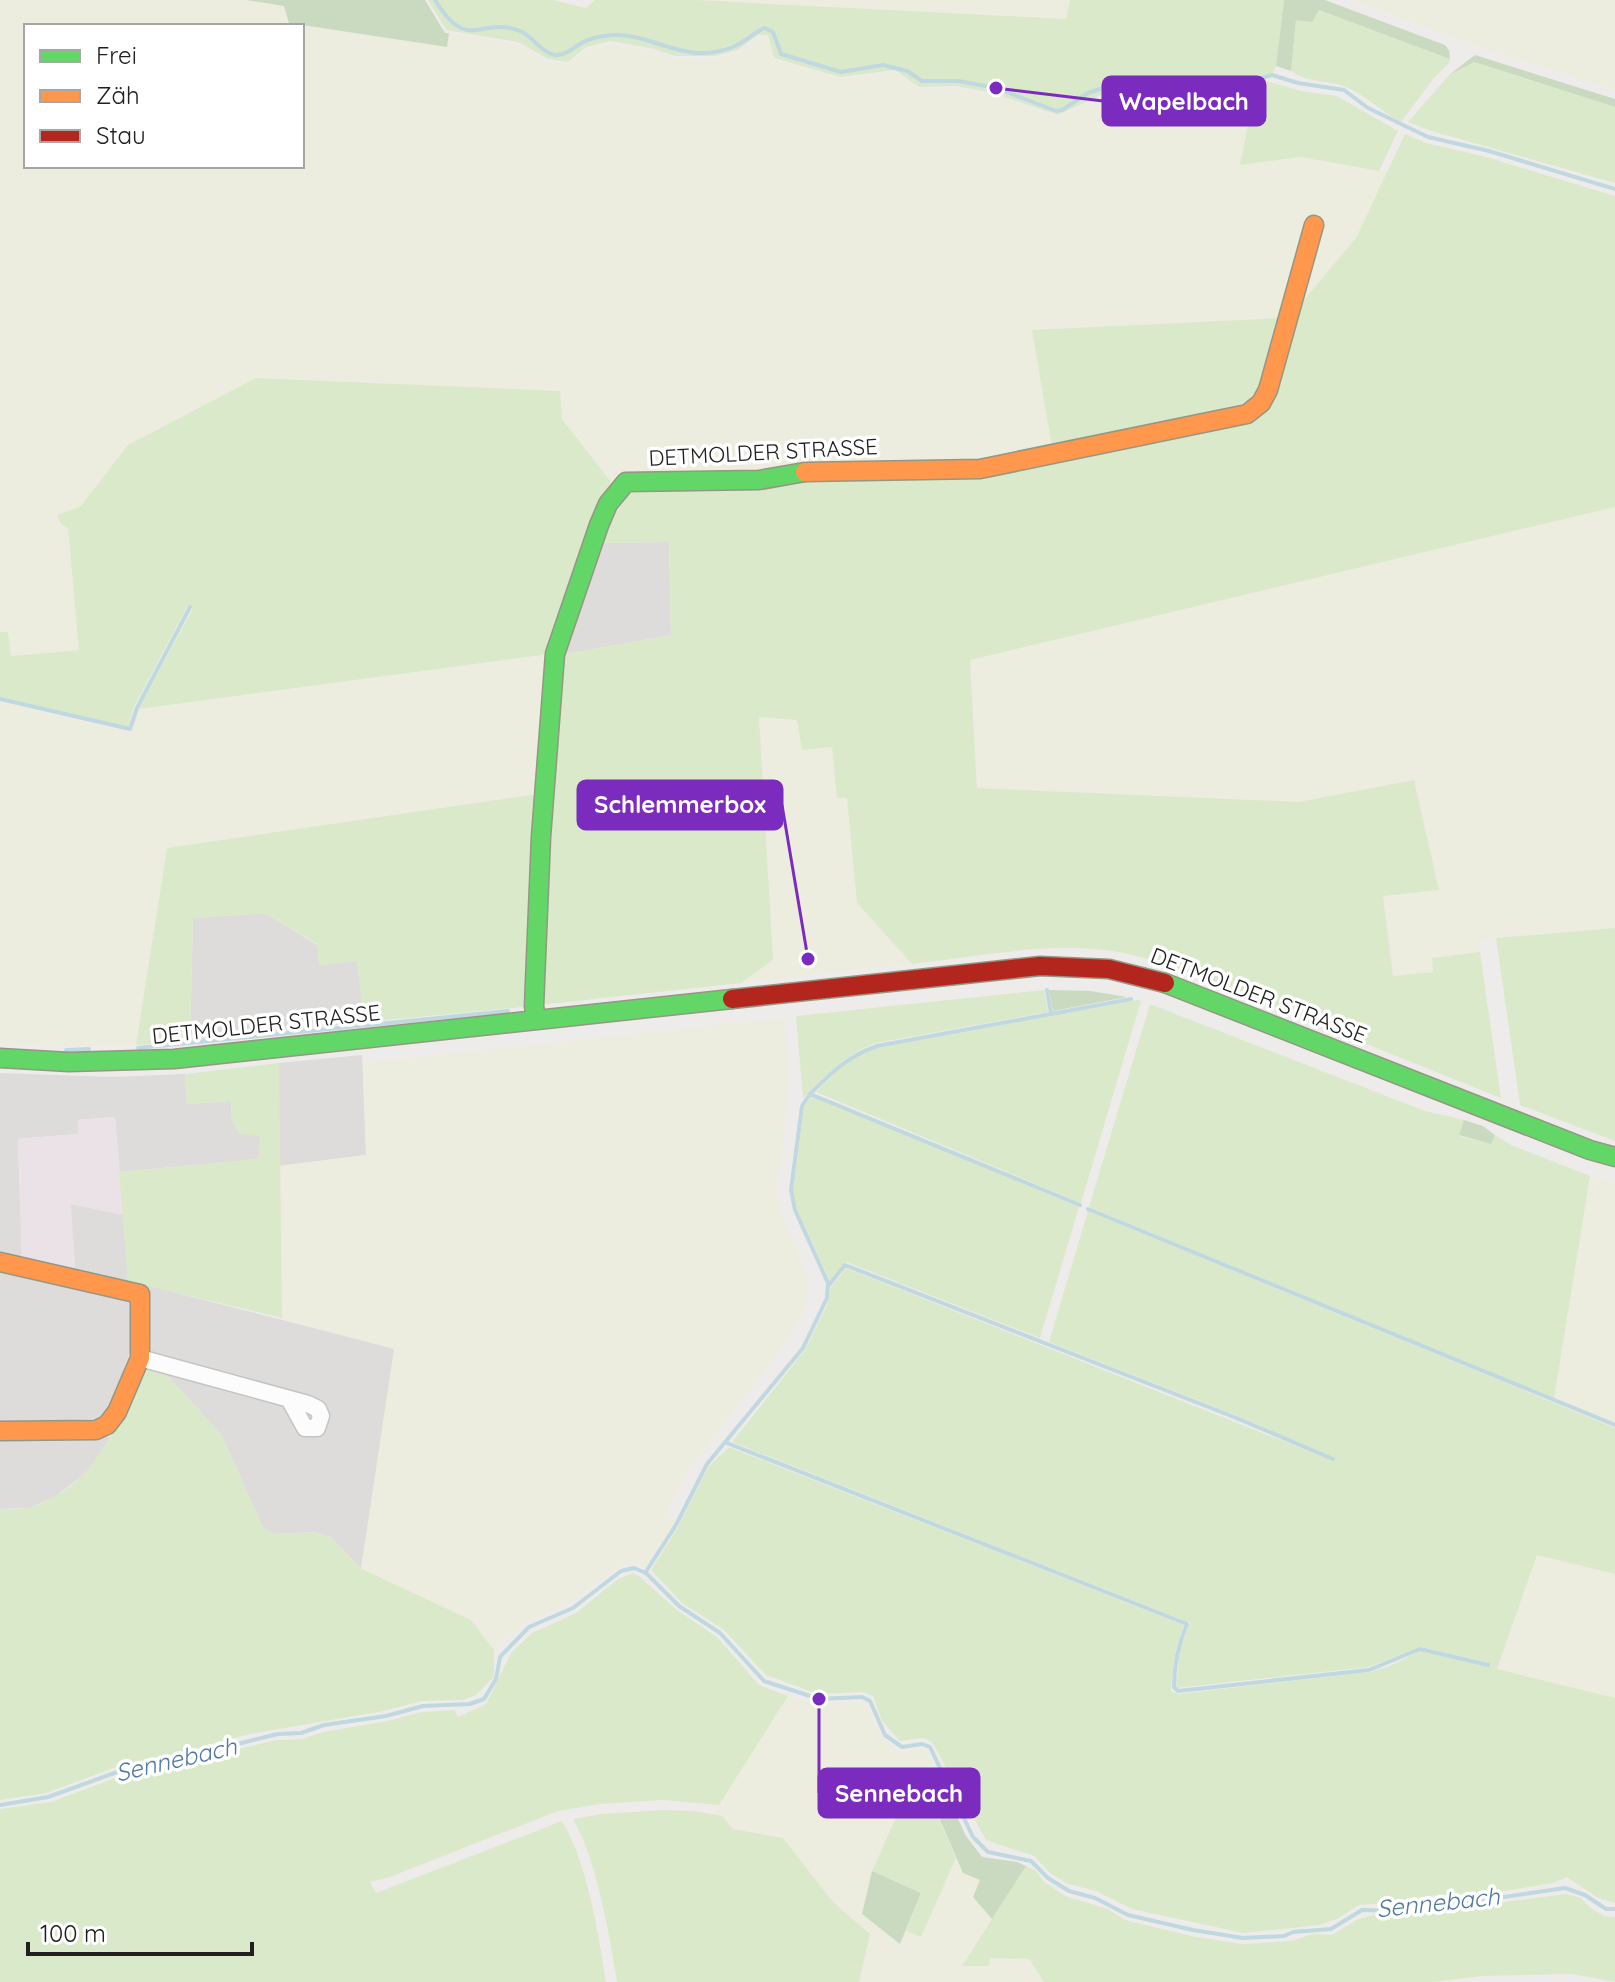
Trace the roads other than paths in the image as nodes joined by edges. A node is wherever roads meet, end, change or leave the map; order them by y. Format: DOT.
graph roads {
  1 [pos="1314,225"];
  2 [pos="536,1019"];
  3 [pos="0,1058"];
  4 [pos="1615,1157"];
  5 [pos="0,1262"];
  6 [pos="140,1358"];
  7 [pos="289,1399"];
  8 [pos="0,1431"];
  1 -- 2 [label="street, DETMOLDER STRASSE"];
  2 -- 3 [label="street, DETMOLDER STRASSE"];
  2 -- 4 [label="street, DETMOLDER STRASSE"];
  5 -- 6 [label="street"];
  6 -- 7 [label="street"];
  6 -- 8 [label="street"];
}
